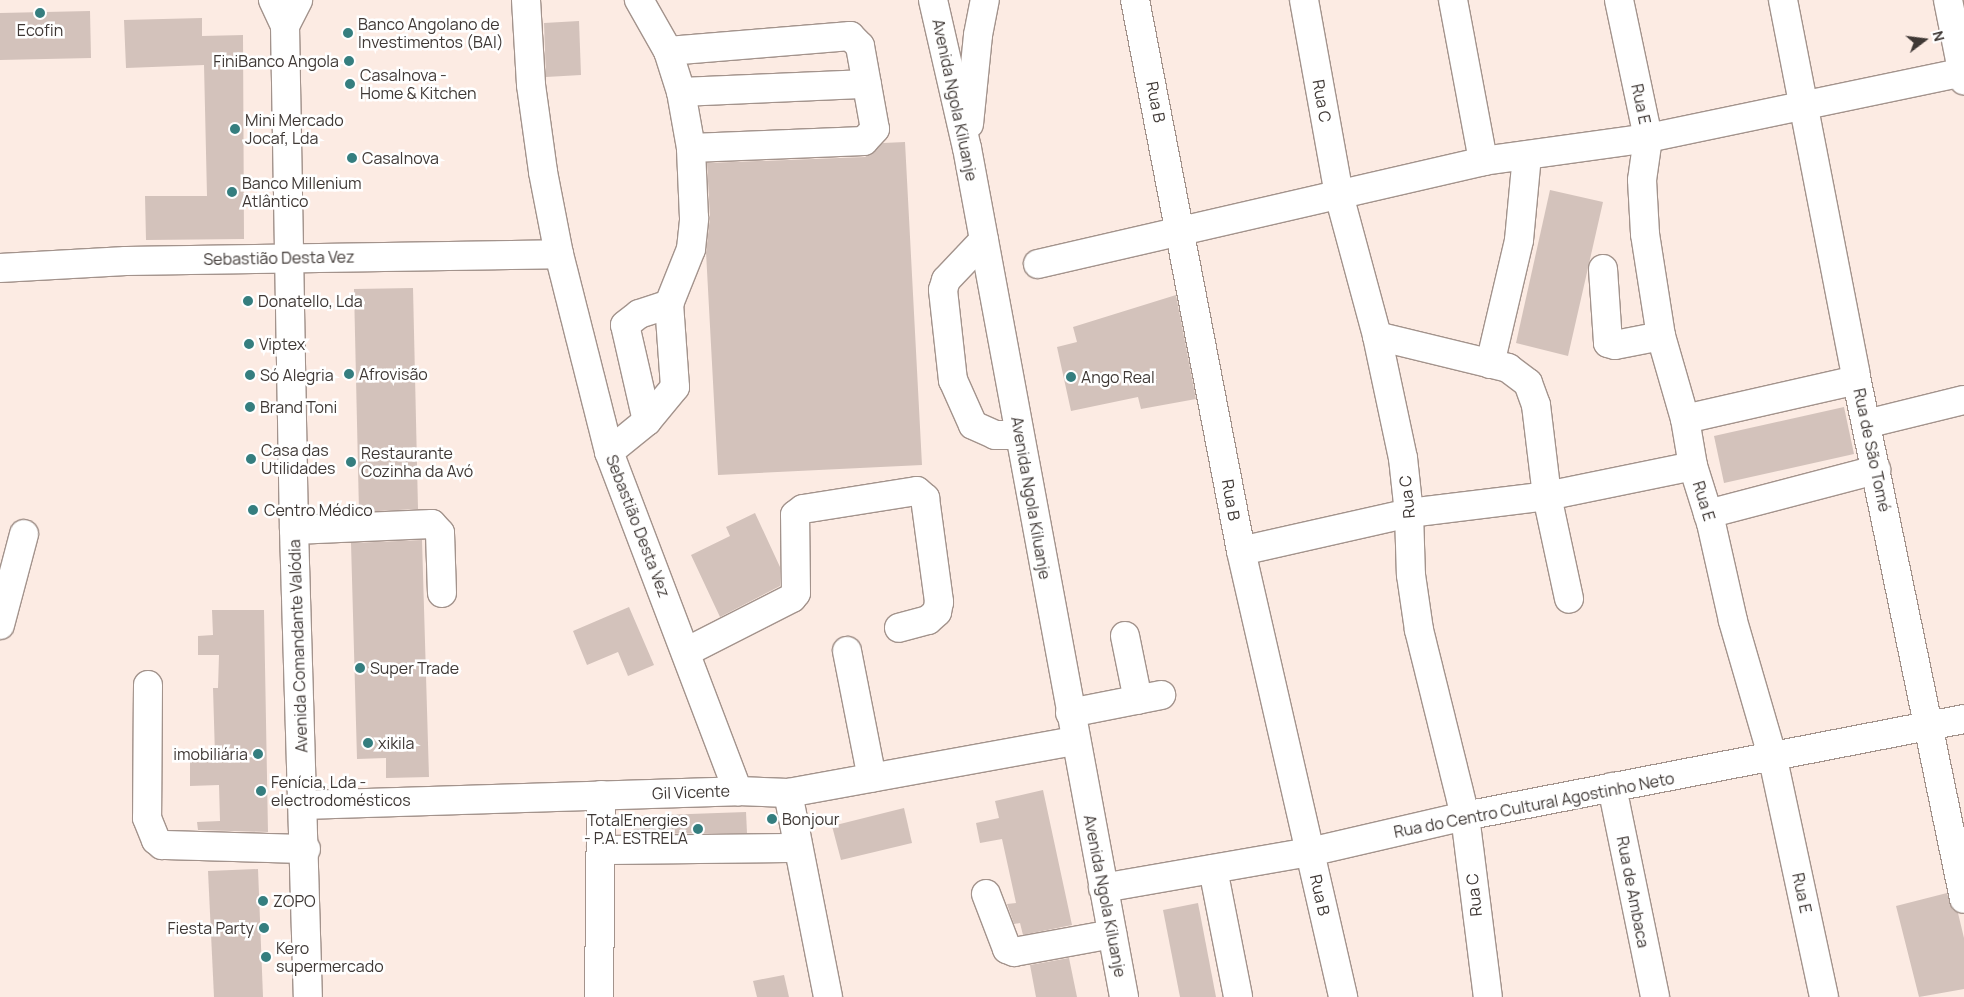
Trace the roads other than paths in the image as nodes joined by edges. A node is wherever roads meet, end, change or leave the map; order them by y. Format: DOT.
graph roads {
  1 [pos="273,0"];
  2 [pos="298,0"];
  3 [pos="526,0"];
  4 [pos="933,0"];
  5 [pos="985,0"];
  6 [pos="1135,0"];
  7 [pos="1304,0"];
  8 [pos="1453,0"];
  9 [pos="1620,0"];
  10 [pos="1783,0"];
  11 [pos="1948,0"];
  12 [pos="644,8"];
  13 [pos="285,26"];
  14 [pos="668,51"];
  15 [pos="1964,75"];
  16 [pos="868,84"];
  17 [pos="682,92"];
  18 [pos="1804,106"];
  19 [pos="1648,138"];
  20 [pos="691,148"];
  21 [pos="967,148"];
  22 [pos="1526,155"];
  23 [pos="1484,161"];
  24 [pos="1339,195"];
  25 [pos="1182,230"];
  26 [pos="984,240"];
  27 [pos="558,254"];
  28 [pos="290,257"];
  29 [pos="1038,264"];
  30 [pos="0,268"];
  31 [pos="1604,269"];
  32 [pos="668,304"];
  33 [pos="1376,336"];
  34 [pos="1661,336"];
  35 [pos="1490,364"];
  36 [pos="1856,380"];
  37 [pos="1964,400"];
  38 [pos="1685,419"];
  39 [pos="647,422"];
  40 [pos="1866,424"];
  41 [pos="1020,435"];
  42 [pos="609,452"];
  43 [pos="1693,466"];
  44 [pos="1876,470"];
  45 [pos="1547,496"];
  46 [pos="1409,513"];
  47 [pos="1708,514"];
  48 [pos="294,530"];
  49 [pos="24,534"];
  50 [pos="1241,551"];
  51 [pos="442,593"];
  52 [pos="1569,599"];
  53 [pos="0,625"];
  54 [pos="899,628"];
  55 [pos="1125,636"];
  56 [pos="847,651"];
  57 [pos="686,652"];
  58 [pos="148,685"];
  59 [pos="1070,713"];
  60 [pos="1964,719"];
  61 [pos="1930,727"];
  62 [pos="1075,741"];
  63 [pos="1774,759"];
  64 [pos="872,778"];
  65 [pos="1612,787"];
  66 [pos="738,791"];
  67 [pos="788,793"];
  68 [pos="601,795"];
  69 [pos="303,805"];
  70 [pos="1465,816"];
  71 [pos="797,848"];
  72 [pos="306,849"];
  73 [pos="601,850"];
  74 [pos="1310,852"];
  75 [pos="1213,869"];
  76 [pos="1103,888"];
  77 [pos="986,894"];
  78 [pos="1964,899"];
  79 [pos="1112,934"];
  80 [pos="308,997"];
  81 [pos="600,997"];
  82 [pos="828,997"];
  83 [pos="1124,997"];
  84 [pos="1238,997"];
  85 [pos="1343,997"];
  86 [pos="1488,997"];
  87 [pos="1654,997"];
  88 [pos="1824,997"];
  1 -- 13 [label="street, Avenida Comandante Valódia"];
  2 -- 13 [label="street, Avenida Comandante Valódia"];
  3 -- 27 [label="street, Sebastião Desta Vez"];
  4 -- 21 [label="street, Avenida Ngola Kiluanje"];
  5 -- 21 [label="street"];
  6 -- 25 [label="street, Rua B"];
  7 -- 24 [label="street, Rua C"];
  8 -- 23 [label="street"];
  9 -- 19 [label="street, Rua E"];
  10 -- 18 [label="street, Rua de São Tomé"];
  11 -- 15 [label="street"];
  12 -- 14 [label="street"];
  13 -- 28 [label="street, Avenida Comandante Valódia"];
  14 -- 16 [label="street"];
  14 -- 17 [label="street"];
  15 -- 18 [label="street"];
  16 -- 17 [label="street"];
  16 -- 20 [label="street"];
  17 -- 20 [label="street"];
  18 -- 19 [label="street"];
  18 -- 36 [label="street, Rua de São Tomé"];
  19 -- 22 [label="street"];
  19 -- 34 [label="street, Rua E"];
  20 -- 32 [label="street"];
  21 -- 26 [label="street, Avenida Ngola Kiluanje"];
  22 -- 23 [label="street"];
  22 -- 35 [label="street"];
  23 -- 24 [label="street"];
  24 -- 25 [label="street"];
  24 -- 33 [label="street, Rua C"];
  25 -- 29 [label="street"];
  25 -- 50 [label="street, Rua B"];
  26 -- 41 [label="street, Avenida Ngola Kiluanje"];
  26 -- 41 [label="street"];
  27 -- 28 [label="street, Sebastião Desta Vez"];
  27 -- 42 [label="street, Sebastião Desta Vez"];
  28 -- 30 [label="street, Sebastião Desta Vez"];
  28 -- 48 [label="street, Avenida Comandante Valódia"];
  31 -- 34 [label="street"];
  32 -- 39 [label="street"];
  32 -- 39 [label="street"];
  33 -- 35 [label="street"];
  33 -- 46 [label="street, Rua C"];
  34 -- 38 [label="street, Rua E"];
  35 -- 45 [label="street"];
  36 -- 38 [label="street"];
  36 -- 40 [label="street, Rua de São Tomé"];
  37 -- 40 [label="street"];
  38 -- 43 [label="street, Rua E"];
  39 -- 42 [label="street"];
  40 -- 44 [label="street, Rua de São Tomé"];
  41 -- 59 [label="street, Avenida Ngola Kiluanje"];
  42 -- 57 [label="street, Sebastião Desta Vez"];
  43 -- 45 [label="street"];
  43 -- 47 [label="street, Rua E"];
  44 -- 47 [label="street"];
  44 -- 61 [label="street, Rua de São Tomé"];
  45 -- 46 [label="street"];
  45 -- 52 [label="street"];
  46 -- 50 [label="street"];
  46 -- 70 [label="street, Rua C"];
  47 -- 63 [label="street, Rua E"];
  48 -- 51 [label="street"];
  48 -- 69 [label="street, Avenida Comandante Valódia"];
  49 -- 53 [label="street"];
  50 -- 74 [label="street, Rua B"];
  54 -- 57 [label="street"];
  55 -- 59 [label="street"];
  56 -- 64 [label="street"];
  57 -- 66 [label="street, Sebastião Desta Vez"];
  58 -- 72 [label="street"];
  59 -- 62 [label="street, Avenida Ngola Kiluanje"];
  60 -- 61 [label="street, Rua do Centro Cultural Agostinho Neto"];
  61 -- 63 [label="street, Rua do Centro Cultural Agostinho Neto"];
  61 -- 78 [label="street, Rua de São Tomé"];
  62 -- 64 [label="street, Gil Vicente"];
  62 -- 76 [label="street, Avenida Ngola Kiluanje"];
  63 -- 65 [label="street, Rua do Centro Cultural Agostinho Neto"];
  63 -- 88 [label="street, Rua E"];
  64 -- 67 [label="street, Gil Vicente"];
  65 -- 70 [label="street, Rua do Centro Cultural Agostinho Neto"];
  65 -- 87 [label="street, Rua de Ambaca"];
  66 -- 67 [label="street, Gil Vicente"];
  66 -- 68 [label="street, Gil Vicente"];
  67 -- 71 [label="street"];
  68 -- 69 [label="street, Gil Vicente"];
  68 -- 73 [label="street"];
  69 -- 72 [label="street, Avenida Comandante Valódia"];
  70 -- 74 [label="street, Rua do Centro Cultural Agostinho Neto"];
  70 -- 86 [label="street, Rua C"];
  71 -- 73 [label="street"];
  71 -- 82 [label="street"];
  72 -- 80 [label="street, Avenida Comandante Valódia"];
  73 -- 81 [label="street"];
  74 -- 75 [label="street, Rua do Centro Cultural Agostinho Neto"];
  74 -- 85 [label="street, Rua B"];
  75 -- 76 [label="street, Rua do Centro Cultural Agostinho Neto"];
  75 -- 84 [label="street"];
  76 -- 79 [label="street, Avenida Ngola Kiluanje"];
  77 -- 79 [label="street"];
  79 -- 83 [label="street, Avenida Ngola Kiluanje"];
}
